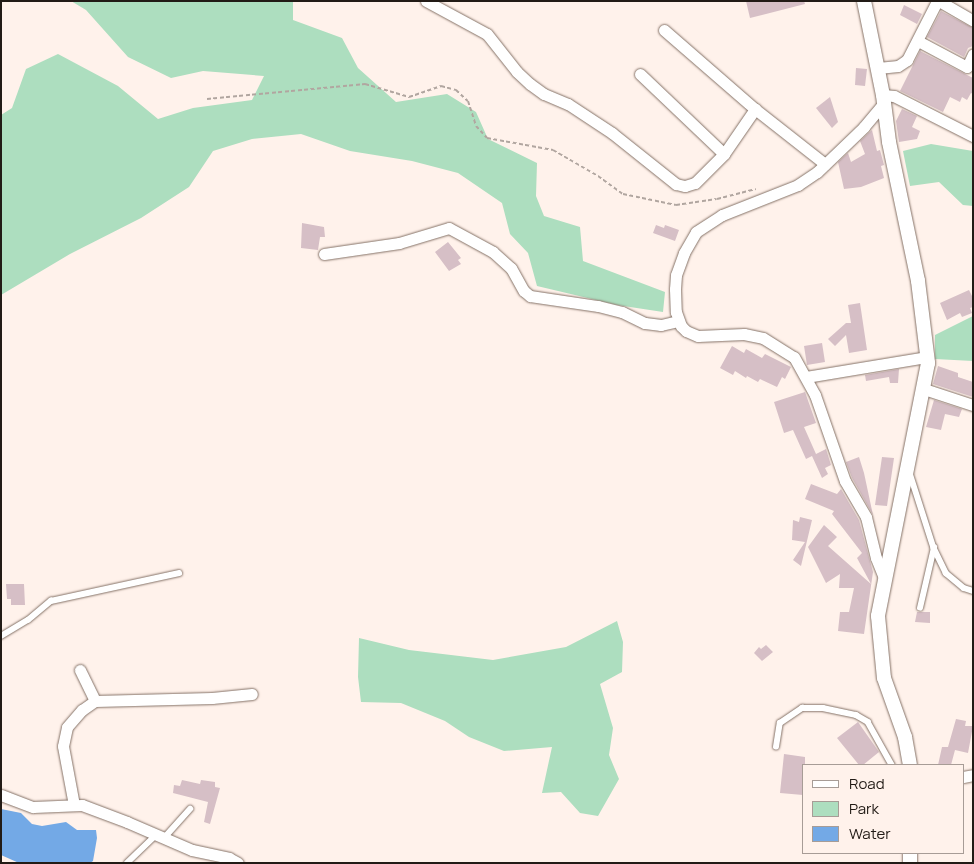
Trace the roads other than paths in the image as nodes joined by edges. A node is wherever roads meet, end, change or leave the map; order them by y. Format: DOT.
graph roads {
  1 [pos="426,1"];
  2 [pos="864,1"];
  3 [pos="938,1"];
  4 [pos="973,21"];
  5 [pos="664,30"];
  6 [pos="918,41"];
  7 [pos="973,54"];
  8 [pos="878,68"];
  9 [pos="640,74"];
  10 [pos="883,99"];
  11 [pos="755,109"];
  12 [pos="973,136"];
  13 [pos="724,154"];
  14 [pos="825,164"];
  15 [pos="324,254"];
  16 [pos="679,321"];
  17 [pos="928,357"];
  18 [pos="806,377"];
  19 [pos="924,390"];
  20 [pos="968,403"];
  21 [pos="909,468"];
  22 [pos="934,548"];
  23 [pos="179,573"];
  24 [pos="885,580"];
  25 [pos="973,591"];
  26 [pos="920,608"];
  27 [pos="1,636"];
  28 [pos="80,670"];
  29 [pos="252,694"];
  30 [pos="95,702"];
  31 [pos="776,747"];
  32 [pos="891,764"];
  33 [pos="910,764"];
  34 [pos="1,795"];
  35 [pos="74,805"];
  36 [pos="190,809"];
  37 [pos="160,836"];
  38 [pos="127,863"];
  39 [pos="238,863"];
  1 -- 13 [label="street"];
  2 -- 8 [label="street"];
  3 -- 4 [label="street"];
  3 -- 6 [label="street"];
  5 -- 11 [label="street"];
  6 -- 7 [label="street"];
  6 -- 8 [label="street"];
  8 -- 10 [label="street"];
  9 -- 13 [label="street"];
  10 -- 12 [label="street"];
  10 -- 14 [label="street"];
  10 -- 17 [label="street"];
  11 -- 13 [label="street"];
  11 -- 14 [label="street"];
  14 -- 16 [label="street"];
  15 -- 16 [label="street"];
  16 -- 18 [label="street"];
  17 -- 18 [label="street"];
  17 -- 19 [label="street"];
  18 -- 24 [label="street"];
  19 -- 20 [label="street"];
  19 -- 21 [label="street"];
  21 -- 22 [label="lane"];
  21 -- 24 [label="street"];
  22 -- 25 [label="lane"];
  22 -- 26 [label="lane"];
  23 -- 27 [label="lane"];
  24 -- 33 [label="street"];
  28 -- 30 [label="street"];
  29 -- 30 [label="street"];
  30 -- 35 [label="street"];
  31 -- 32 [label="lane"];
  34 -- 35 [label="street"];
  35 -- 37 [label="street"];
  36 -- 37 [label="lane"];
  37 -- 38 [label="lane"];
  37 -- 39 [label="street"];
}
